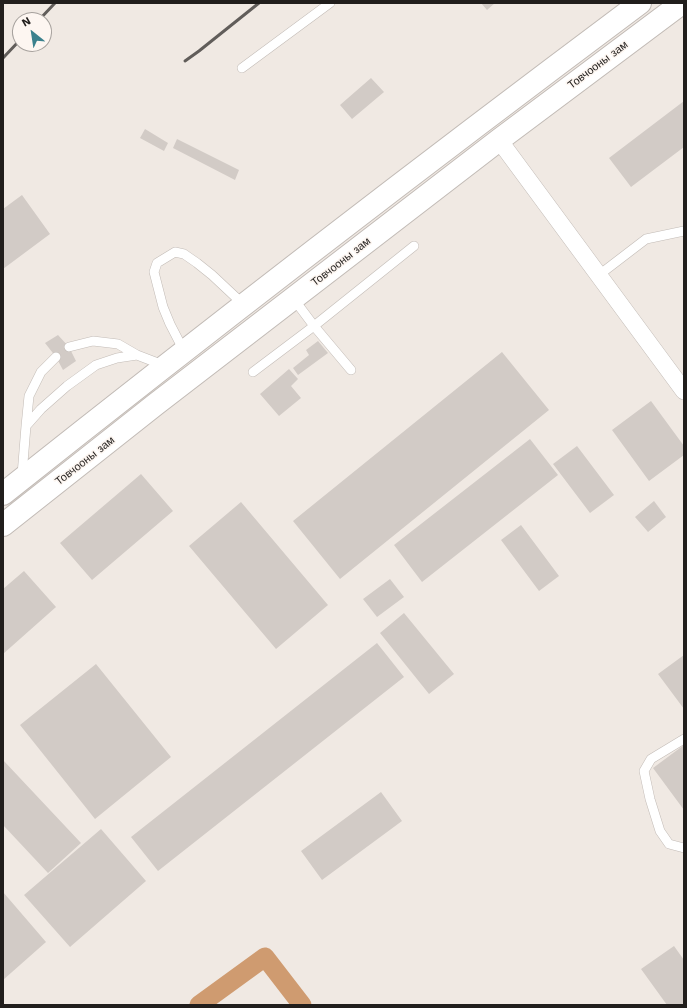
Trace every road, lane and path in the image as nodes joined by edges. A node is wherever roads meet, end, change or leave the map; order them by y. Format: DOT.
graph roads {
  1 [pos="330,3"];
  2 [pos="640,3"];
  3 [pos="682,3"];
  4 [pos="242,68"];
  5 [pos="499,140"];
  6 [pos="684,231"];
  7 [pos="414,246"];
  8 [pos="599,275"];
  9 [pos="293,298"];
  10 [pos="244,305"];
  11 [pos="314,326"];
  12 [pos="68,347"];
  13 [pos="184,351"];
  14 [pos="137,355"];
  15 [pos="56,358"];
  16 [pos="165,366"];
  17 [pos="351,370"];
  18 [pos="253,372"];
  19 [pos="684,390"];
  20 [pos="26,426"];
  21 [pos="22,479"];
  22 [pos="3,494"];
  23 [pos="3,525"];
  24 [pos="684,739"];
  25 [pos="684,848"];
  1 -- 4 [label="lane"];
  2 -- 10 [label="highway"];
  3 -- 5 [label="highway, Товчооны зам"];
  5 -- 8 [label="street"];
  5 -- 9 [label="highway, Товчооны зам"];
  6 -- 8 [label="lane"];
  7 -- 11 [label="lane"];
  8 -- 19 [label="street"];
  9 -- 11 [label="lane"];
  9 -- 23 [label="highway, Товчооны зам"];
  10 -- 13 [label="highway"];
  10 -- 13 [label="lane"];
  11 -- 17 [label="lane"];
  11 -- 18 [label="lane"];
  12 -- 14 [label="lane"];
  13 -- 16 [label="highway"];
  14 -- 16 [label="lane"];
  14 -- 20 [label="lane"];
  15 -- 20 [label="lane"];
  16 -- 21 [label="highway"];
  20 -- 21 [label="lane"];
  21 -- 22 [label="highway"];
  24 -- 25 [label="lane"];
}
